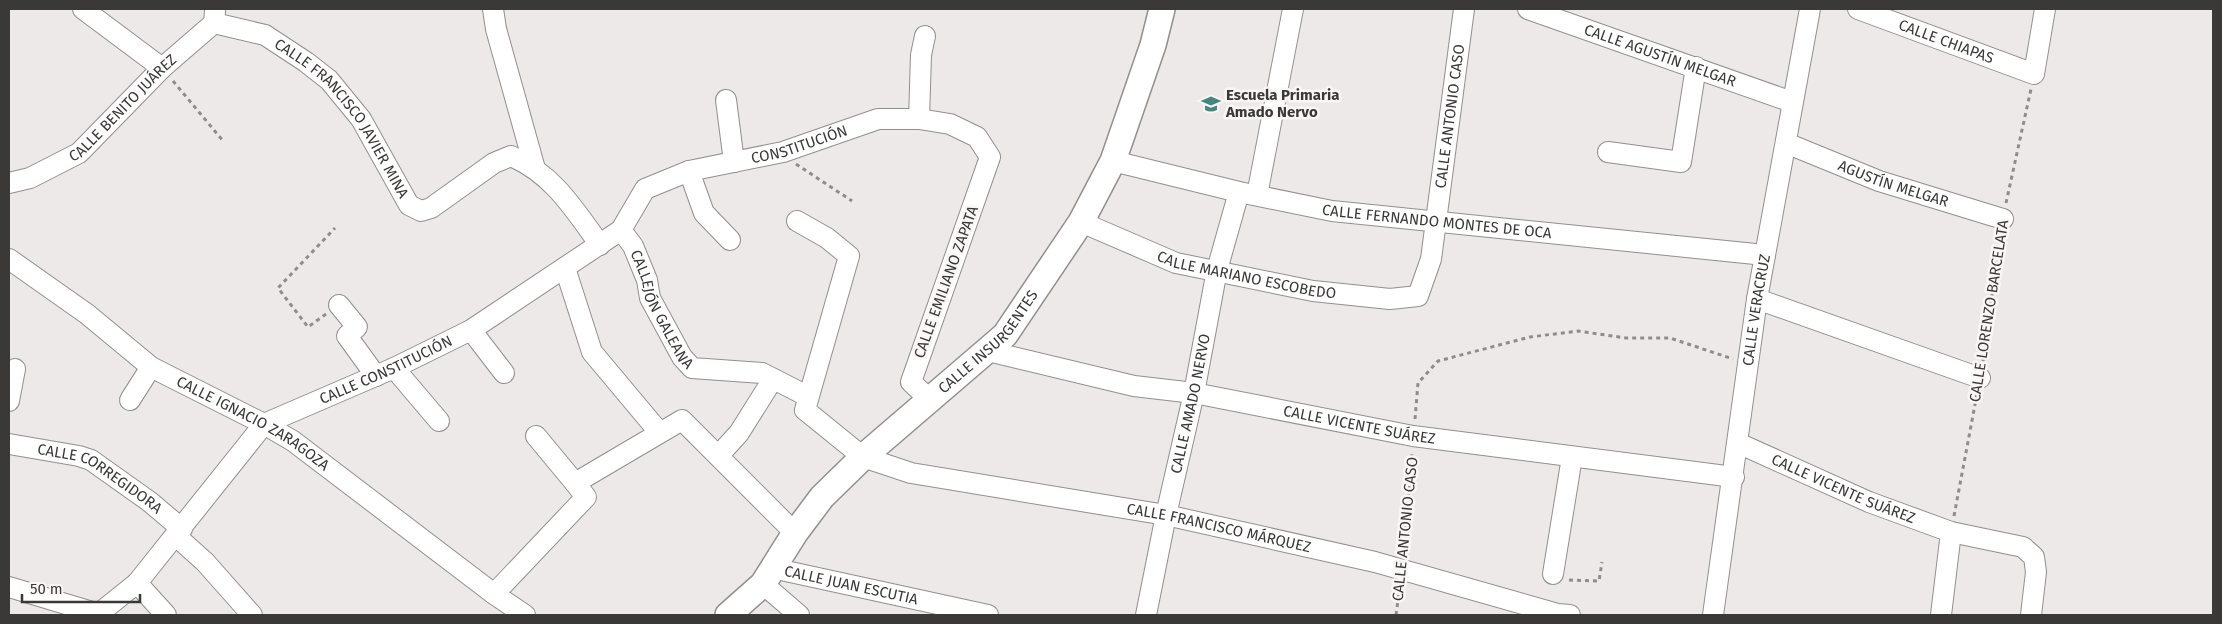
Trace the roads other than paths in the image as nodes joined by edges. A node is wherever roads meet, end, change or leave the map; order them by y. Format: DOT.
graph roads {
  1 [pos="83,9"];
  2 [pos="493,9"];
  3 [pos="1162,9"];
  4 [pos="1293,9"];
  5 [pos="1464,9"];
  6 [pos="1528,9"];
  7 [pos="1810,9"];
  8 [pos="1858,9"];
  9 [pos="2045,9"];
  10 [pos="215,16"];
  11 [pos="925,36"];
  12 [pos="162,68"];
  13 [pos="1696,68"];
  14 [pos="726,100"];
  15 [pos="1792,102"];
  16 [pos="920,119"];
  17 [pos="1786,143"];
  18 [pos="1608,152"];
  19 [pos="990,157"];
  20 [pos="1113,161"];
  21 [pos="734,162"];
  22 [pos="535,169"];
  23 [pos="689,172"];
  24 [pos="9,183"];
  25 [pos="1248,194"];
  26 [pos="2002,219"];
  27 [pos="797,221"];
  28 [pos="1081,222"];
  29 [pos="1435,222"];
  30 [pos="621,230"];
  31 [pos="730,240"];
  32 [pos="600,245"];
  33 [pos="1765,255"];
  34 [pos="9,259"];
  35 [pos="565,268"];
  36 [pos="1217,270"];
  37 [pos="1418,296"];
  38 [pos="1757,300"];
  39 [pos="338,305"];
  40 [pos="471,330"];
  41 [pos="988,350"];
  42 [pos="151,367"];
  43 [pos="394,368"];
  44 [pos="15,369"];
  45 [pos="504,373"];
  46 [pos="376,376"];
  47 [pos="1980,378"];
  48 [pos="773,379"];
  49 [pos="1194,393"];
  50 [pos="807,396"];
  51 [pos="130,400"];
  52 [pos="930,400"];
  53 [pos="9,401"];
  54 [pos="440,421"];
  55 [pos="264,424"];
  56 [pos="659,432"];
  57 [pos="536,436"];
  58 [pos="1738,443"];
  59 [pos="9,444"];
  60 [pos="719,455"];
  61 [pos="863,457"];
  62 [pos="1572,457"];
  63 [pos="1734,477"];
  64 [pos="575,483"];
  65 [pos="1166,515"];
  66 [pos="1951,532"];
  67 [pos="179,533"];
  68 [pos="795,533"];
  69 [pos="1553,574"];
  70 [pos="768,576"];
  71 [pos="137,583"];
  72 [pos="9,588"];
  73 [pos="494,594"];
  74 [pos="98,614"];
  75 [pos="166,615"];
  76 [pos="252,615"];
  77 [pos="525,615"];
  78 [pos="728,615"];
  79 [pos="799,615"];
  80 [pos="988,615"];
  81 [pos="1146,615"];
  82 [pos="1570,615"];
  83 [pos="1713,615"];
  84 [pos="1941,615"];
  85 [pos="2031,615"];
  1 -- 12 [label="street"];
  2 -- 22 [label="street"];
  3 -- 20 [label="main road, CALLE INSURGENTES"];
  4 -- 25 [label="street, CALLE AMADO NERVO"];
  5 -- 29 [label="street, CALLE ANTONIO CASO"];
  6 -- 13 [label="street, CALLE AGUSTÍN MELGAR"];
  7 -- 15 [label="street, CALLE VERACRUZ"];
  8 -- 9 [label="street, CALLE CHIAPAS"];
  10 -- 12 [label="street, CALLE BENITO JUÁREZ"];
  10 -- 22 [label="street, CALLE FRANCISCO JAVIER MINA"];
  11 -- 16 [label="street"];
  12 -- 24 [label="street, CALLE BENITO JUÁREZ"];
  13 -- 15 [label="street, CALLE AGUSTÍN MELGAR"];
  13 -- 18 [label="street"];
  14 -- 21 [label="street"];
  15 -- 17 [label="street, CALLE VERACRUZ"];
  16 -- 19 [label="street, CONSTITUCIÓN"];
  16 -- 21 [label="street, CONSTITUCIÓN"];
  17 -- 26 [label="street, AGUSTÍN MELGAR"];
  17 -- 33 [label="street, CALLE VERACRUZ"];
  19 -- 52 [label="street, CALLE EMILIANO ZAPATA"];
  20 -- 25 [label="street, CALLE FERNANDO MONTES DE OCA"];
  20 -- 28 [label="main road, CALLE INSURGENTES"];
  21 -- 23 [label="street, CONSTITUCIÓN"];
  22 -- 32 [label="street, CALLE FRANCISCO JAVIER MINA"];
  23 -- 30 [label="street, CONSTITUCIÓN"];
  23 -- 31 [label="street"];
  25 -- 29 [label="street, CALLE FERNANDO MONTES DE OCA"];
  25 -- 36 [label="street, CALLE AMADO NERVO"];
  27 -- 50 [label="street"];
  28 -- 36 [label="street, CALLE MARIANO ESCOBEDO"];
  28 -- 41 [label="main road, CALLE INSURGENTES"];
  29 -- 33 [label="street, CALLE FERNANDO MONTES DE OCA"];
  29 -- 37 [label="street, CALLE ANTONIO CASO"];
  30 -- 32 [label="street, CALLE CONSTITUCIÓN"];
  30 -- 48 [label="street, CALLEJÓN GALEANA"];
  32 -- 35 [label="street, CALLE CONSTITUCIÓN"];
  33 -- 38 [label="street, CALLE VERACRUZ"];
  34 -- 42 [label="street, CALLE IGNACIO ZARAGOZA"];
  35 -- 40 [label="street, CALLE CONSTITUCIÓN"];
  35 -- 56 [label="street"];
  36 -- 37 [label="street, CALLE MARIANO ESCOBEDO"];
  36 -- 49 [label="street, CALLE AMADO NERVO"];
  38 -- 47 [label="street"];
  38 -- 58 [label="street, CALLE VERACRUZ"];
  39 -- 46 [label="street"];
  40 -- 43 [label="street, CALLE CONSTITUCIÓN"];
  40 -- 45 [label="street"];
  41 -- 49 [label="street, CALLE VICENTE SUÁREZ"];
  41 -- 52 [label="main road, CALLE INSURGENTES"];
  42 -- 51 [label="street"];
  42 -- 55 [label="street, CALLE IGNACIO ZARAGOZA"];
  43 -- 46 [label="street, CALLE CONSTITUCIÓN"];
  43 -- 54 [label="street"];
  44 -- 53 [label="street"];
  46 -- 55 [label="street, CALLE CONSTITUCIÓN"];
  48 -- 50 [label="street"];
  48 -- 60 [label="street"];
  49 -- 62 [label="street, CALLE VICENTE SUÁREZ"];
  49 -- 65 [label="street, CALLE AMADO NERVO"];
  50 -- 61 [label="street"];
  52 -- 61 [label="main road, CALLE INSURGENTES"];
  55 -- 67 [label="street, CALLE CONSTITUCIÓN"];
  55 -- 73 [label="street, CALLE IGNACIO ZARAGOZA"];
  56 -- 60 [label="street"];
  56 -- 64 [label="street"];
  57 -- 64 [label="street"];
  58 -- 63 [label="street, CALLE VERACRUZ"];
  58 -- 66 [label="street, CALLE VICENTE SUÁREZ"];
  59 -- 67 [label="street, CALLE CORREGIDORA"];
  60 -- 68 [label="street"];
  61 -- 65 [label="street, CALLE FRANCISCO MÁRQUEZ"];
  61 -- 68 [label="main road, CALLE INSURGENTES"];
  62 -- 63 [label="street, CALLE VICENTE SUÁREZ"];
  62 -- 69 [label="street"];
  63 -- 83 [label="street, CALLE VERACRUZ"];
  64 -- 73 [label="street"];
  65 -- 81 [label="street, CALLE AMADO NERVO"];
  65 -- 82 [label="street, CALLE FRANCISCO MÁRQUEZ"];
  66 -- 84 [label="street"];
  66 -- 85 [label="street, CALLE VICENTE SUÁREZ"];
  67 -- 71 [label="street, CALLE CONSTITUCIÓN"];
  67 -- 76 [label="street"];
  68 -- 70 [label="main road, CALLE INSURGENTES"];
  70 -- 78 [label="main road, CALLE INSURGENTES"];
  70 -- 79 [label="street"];
  70 -- 80 [label="street, CALLE JUAN ESCUTIA"];
  71 -- 74 [label="street, CALLE CONSTITUCIÓN"];
  71 -- 75 [label="street"];
  72 -- 74 [label="street"];
  73 -- 77 [label="street, CALLE IGNACIO ZARAGOZA"];
}
